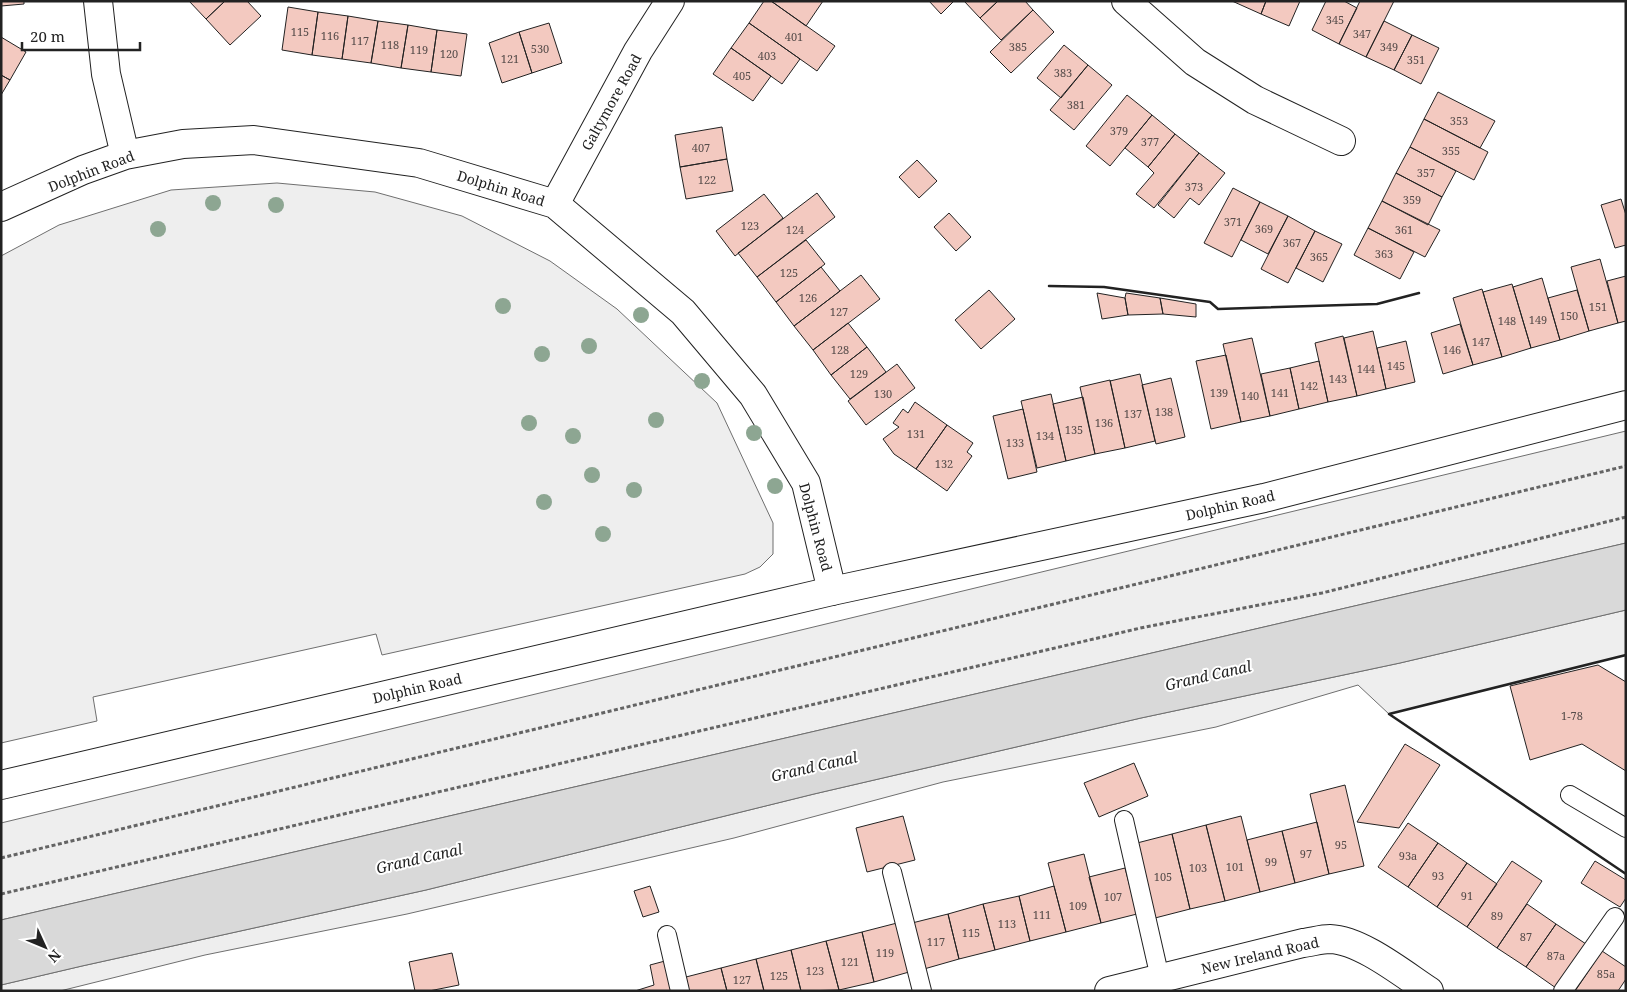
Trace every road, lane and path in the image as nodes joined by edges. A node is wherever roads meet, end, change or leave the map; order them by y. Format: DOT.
graph roads {
  1 [pos="98,1"];
  2 [pos="670,1"];
  3 [pos="1126,1"];
  4 [pos="1341,141"];
  5 [pos="125,155"];
  6 [pos="555,204"];
  7 [pos="1,207"];
  8 [pos="1626,405"];
  9 [pos="1626,466"];
  10 [pos="1626,518"];
  11 [pos="832,591"];
  12 [pos="1,785"];
  13 [pos="1570,795"];
  14 [pos="1124,820"];
  15 [pos="1626,828"];
  16 [pos="1,858"];
  17 [pos="892,872"];
  18 [pos="1,894"];
  19 [pos="1615,917"];
  20 [pos="667,935"];
  21 [pos="1160,978"];
  22 [pos="680,991"];
  23 [pos="922,991"];
  24 [pos="1110,991"];
  25 [pos="1429,991"];
  26 [pos="1562,991"];
  1 -- 5 [label="street"];
  2 -- 6 [label="street, Galtymore Road"];
  3 -- 4 [label="street"];
  5 -- 6 [label="street, Dolphin Road"];
  5 -- 7 [label="street, Dolphin Road"];
  6 -- 11 [label="street, Dolphin Road"];
  8 -- 11 [label="street, Dolphin Road"];
  9 -- 16 [label="path"];
  10 -- 18 [label="path"];
  11 -- 12 [label="street, Dolphin Road"];
  13 -- 15 [label="lane"];
  14 -- 21 [label="lane"];
  17 -- 23 [label="lane"];
  19 -- 26 [label="lane"];
  20 -- 22 [label="lane"];
  21 -- 24 [label="street, New Ireland Road"];
  21 -- 25 [label="street, New Ireland Road"];
}
